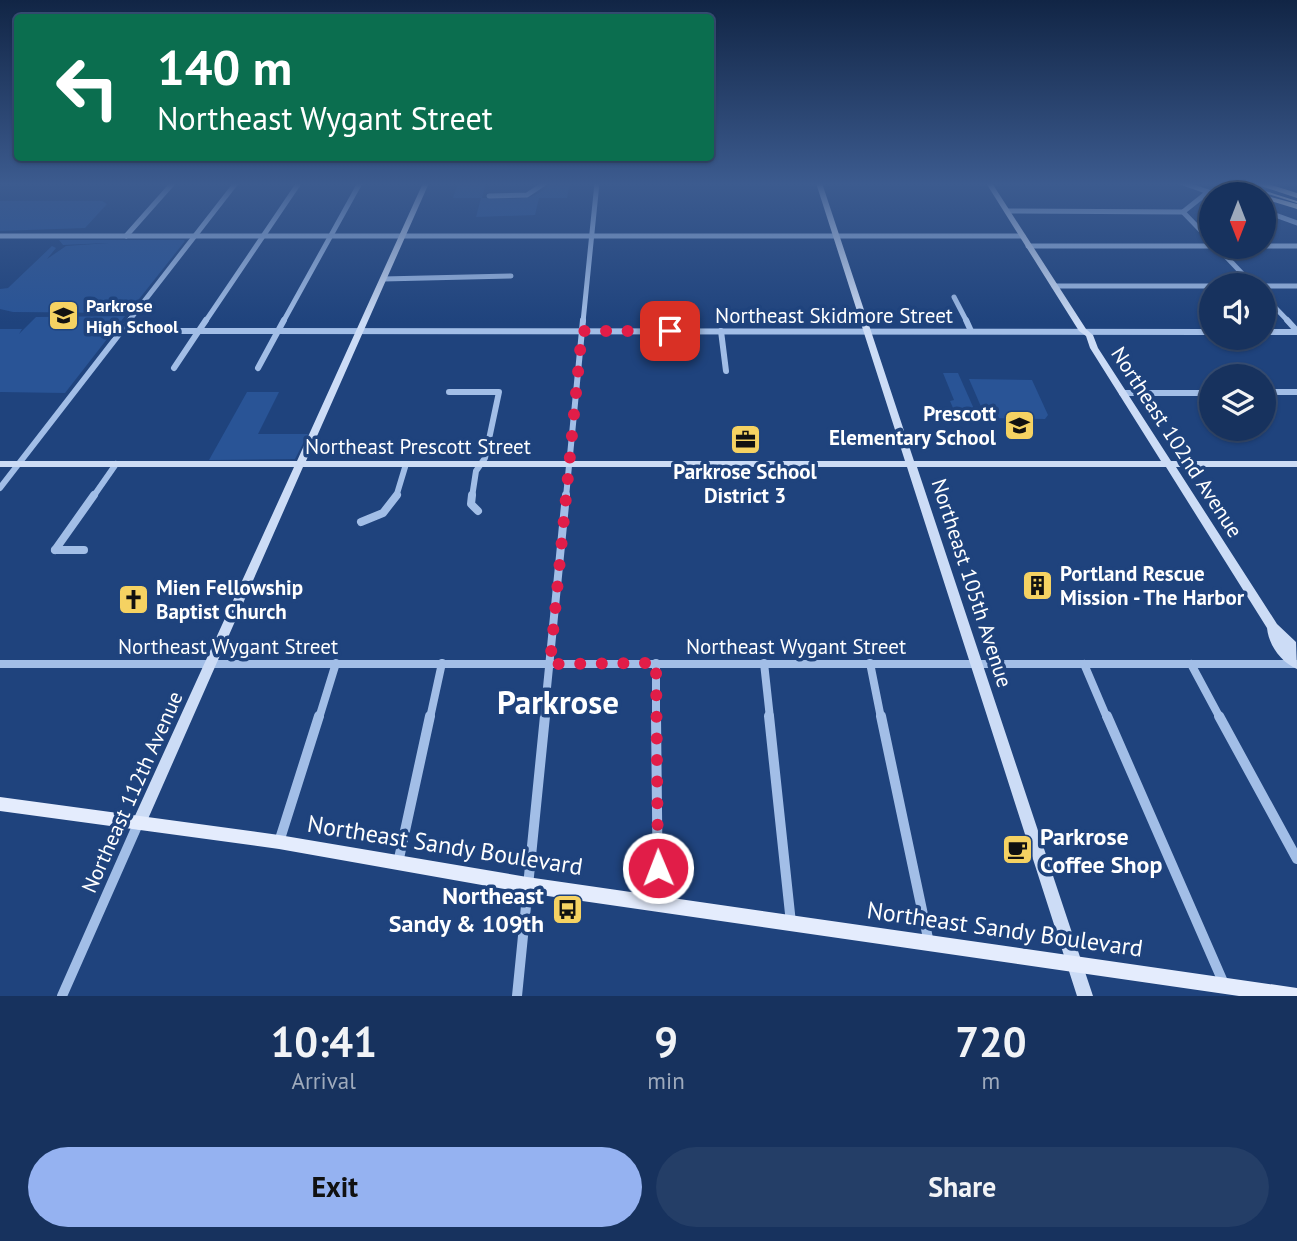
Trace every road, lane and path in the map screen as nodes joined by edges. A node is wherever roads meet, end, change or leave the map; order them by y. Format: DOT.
graph roads {
  1 [pos="132,229"];
  2 [pos="199,229"];
  3 [pos="268,229"];
  4 [pos="335,229"];
  5 [pos="405,229"];
  6 [pos="592,229"];
  7 [pos="835,229"];
  8 [pos="1019,229"];
  9 [pos="0,236"];
  10 [pos="126,236"];
  11 [pos="194,236"];
  12 [pos="264,236"];
  13 [pos="331,236"];
  14 [pos="402,236"];
  15 [pos="591,236"];
  16 [pos="837,236"];
  17 [pos="1023,236"];
  18 [pos="1028,246"];
  19 [pos="1199,246"];
  20 [pos="1276,246"];
  21 [pos="1297,246"];
  22 [pos="1228,259"];
  23 [pos="1242,273"];
  24 [pos="512,276"];
  25 [pos="383,279"];
  26 [pos="1054,286"];
  27 [pos="1199,286"];
  28 [pos="1276,286"];
  29 [pos="1297,286"];
  30 [pos="954,297"];
  31 [pos="1276,309"];
  32 [pos="121,331"];
  33 [pos="199,331"];
  34 [pos="278,331"];
  35 [pos="359,331"];
  36 [pos="582,331"];
  37 [pos="720,331"];
  38 [pos="868,331"];
  39 [pos="971,331"];
  40 [pos="1083,331"];
  41 [pos="1297,331"];
  42 [pos="1199,332"];
  43 [pos="1276,332"];
  44 [pos="174,368"];
  45 [pos="258,368"];
  46 [pos="726,371"];
  47 [pos="449,392"];
  48 [pos="1276,392"];
  49 [pos="1297,392"];
  50 [pos="1122,393"];
  51 [pos="1199,393"];
  52 [pos="0,464"];
  53 [pos="18,464"];
  54 [pos="116,464"];
  55 [pos="300,464"];
  56 [pos="406,464"];
  57 [pos="480,464"];
  58 [pos="569,464"];
  59 [pos="912,464"];
  60 [pos="1297,464"];
  61 [pos="1168,465"];
  62 [pos="0,488"];
  63 [pos="478,511"];
  64 [pos="361,522"];
  65 [pos="84,550"];
  66 [pos="1297,662"];
  67 [pos="211,663"];
  68 [pos="336,663"];
  69 [pos="442,663"];
  70 [pos="656,663"];
  71 [pos="764,663"];
  72 [pos="870,663"];
  73 [pos="0,664"];
  74 [pos="550,664"];
  75 [pos="976,664"];
  76 [pos="1084,664"];
  77 [pos="1191,664"];
  78 [pos="0,804"];
  79 [pos="139,823"];
  80 [pos="279,842"];
  81 [pos="1297,859"];
  82 [pos="398,863"];
  83 [pos="527,885"];
  84 [pos="659,904"];
  85 [pos="791,923"];
  86 [pos="930,943"];
  87 [pos="1075,964"];
  88 [pos="1225,986"];
  89 [pos="62,996"];
  90 [pos="517,996"];
  91 [pos="1085,996"];
  92 [pos="1297,996"];
  1 -- 10 [label="street"];
  2 -- 11 [label="street"];
  3 -- 12 [label="street"];
  4 -- 13 [label="street"];
  5 -- 14 [label="street, Northeast 112th Avenue"];
  6 -- 15 [label="street"];
  7 -- 16 [label="street, Northeast 105th Avenue"];
  8 -- 17 [label="street, Northeast 102nd Avenue"];
  9 -- 10 [label="street"];
  10 -- 11 [label="street"];
  11 -- 12 [label="street"];
  11 -- 32 [label="street"];
  12 -- 13 [label="street"];
  12 -- 33 [label="street"];
  13 -- 14 [label="street"];
  13 -- 34 [label="street"];
  14 -- 15 [label="street"];
  14 -- 25 [label="street, Northeast 112th Avenue"];
  15 -- 16 [label="street"];
  15 -- 36 [label="street"];
  16 -- 17 [label="street"];
  16 -- 38 [label="street, Northeast 105th Avenue"];
  17 -- 18 [label="street, Northeast 102nd Avenue"];
  18 -- 19 [label="street"];
  18 -- 26 [label="street, Northeast 102nd Avenue"];
  20 -- 21 [label="street"];
  22 -- 23 [label="street"];
  24 -- 25 [label="street"];
  25 -- 35 [label="street, Northeast 112th Avenue"];
  26 -- 27 [label="street"];
  26 -- 40 [label="street, Northeast 102nd Avenue"];
  28 -- 29 [label="street"];
  30 -- 39 [label="street"];
  31 -- 41 [label="street"];
  32 -- 33 [label="street, Northeast Skidmore Street"];
  32 -- 53 [label="street"];
  33 -- 34 [label="street, Northeast Skidmore Street"];
  33 -- 44 [label="street"];
  34 -- 35 [label="street, Northeast Skidmore Street"];
  34 -- 45 [label="street"];
  35 -- 36 [label="street, Northeast Skidmore Street"];
  35 -- 55 [label="street, Northeast 112th Avenue"];
  36 -- 37 [label="street, Northeast Skidmore Street"];
  36 -- 58 [label="street"];
  37 -- 38 [label="street, Northeast Skidmore Street"];
  37 -- 46 [label="street"];
  38 -- 39 [label="street, Northeast Skidmore Street"];
  38 -- 59 [label="street, Northeast 105th Avenue"];
  39 -- 40 [label="street, Northeast Skidmore Street"];
  40 -- 42 [label="street, Northeast Skidmore Street"];
  40 -- 50 [label="street, Northeast 102nd Avenue"];
  41 -- 43 [label="street"];
  47 -- 57 [label="street"];
  48 -- 49 [label="street"];
  50 -- 51 [label="street"];
  50 -- 61 [label="street, Northeast 102nd Avenue"];
  52 -- 53 [label="street, Northeast Prescott Street"];
  53 -- 54 [label="street, Northeast Prescott Street"];
  53 -- 62 [label="street"];
  54 -- 55 [label="street, Northeast Prescott Street"];
  54 -- 65 [label="street"];
  55 -- 56 [label="street, Northeast Prescott Street"];
  55 -- 67 [label="street, Northeast 112th Avenue"];
  56 -- 57 [label="street, Northeast Prescott Street"];
  56 -- 64 [label="street"];
  57 -- 58 [label="street, Northeast Prescott Street"];
  57 -- 63 [label="street"];
  58 -- 59 [label="street, Northeast Prescott Street"];
  58 -- 74 [label="street"];
  59 -- 61 [label="street, Northeast Prescott Street"];
  59 -- 75 [label="street, Northeast 105th Avenue"];
  60 -- 61 [label="street, Northeast Prescott Street"];
  61 -- 66 [label="street, Northeast 102nd Avenue"];
  66 -- 77 [label="street, Northeast Wygant Street"];
  67 -- 68 [label="street, Northeast Wygant Street"];
  67 -- 73 [label="street, Northeast Wygant Street"];
  67 -- 79 [label="street, Northeast 112th Avenue"];
  68 -- 69 [label="street, Northeast Wygant Street"];
  68 -- 80 [label="street"];
  69 -- 74 [label="street, Northeast Wygant Street"];
  69 -- 82 [label="street"];
  70 -- 71 [label="street, Northeast Wygant Street"];
  70 -- 74 [label="street, Northeast Wygant Street"];
  70 -- 84 [label="street"];
  71 -- 72 [label="street, Northeast Wygant Street"];
  71 -- 85 [label="street"];
  72 -- 75 [label="street, Northeast Wygant Street"];
  72 -- 86 [label="street"];
  74 -- 83 [label="street"];
  75 -- 76 [label="street, Northeast Wygant Street"];
  75 -- 87 [label="street, Northeast 105th Avenue"];
  76 -- 77 [label="street, Northeast Wygant Street"];
  76 -- 88 [label="street"];
  77 -- 81 [label="street"];
  78 -- 79 [label="main road, Northeast Sandy Boulevard"];
  79 -- 80 [label="main road, Northeast Sandy Boulevard"];
  79 -- 89 [label="street, Northeast 112th Avenue"];
  80 -- 82 [label="main road, Northeast Sandy Boulevard"];
  82 -- 83 [label="main road, Northeast Sandy Boulevard"];
  83 -- 84 [label="main road, Northeast Sandy Boulevard"];
  83 -- 90 [label="street"];
  84 -- 85 [label="main road, Northeast Sandy Boulevard"];
  85 -- 86 [label="main road, Northeast Sandy Boulevard"];
  86 -- 87 [label="main road, Northeast Sandy Boulevard"];
  87 -- 88 [label="main road, Northeast Sandy Boulevard"];
  87 -- 91 [label="street, Northeast 105th Avenue"];
  88 -- 92 [label="main road, Northeast Sandy Boulevard"];
}
